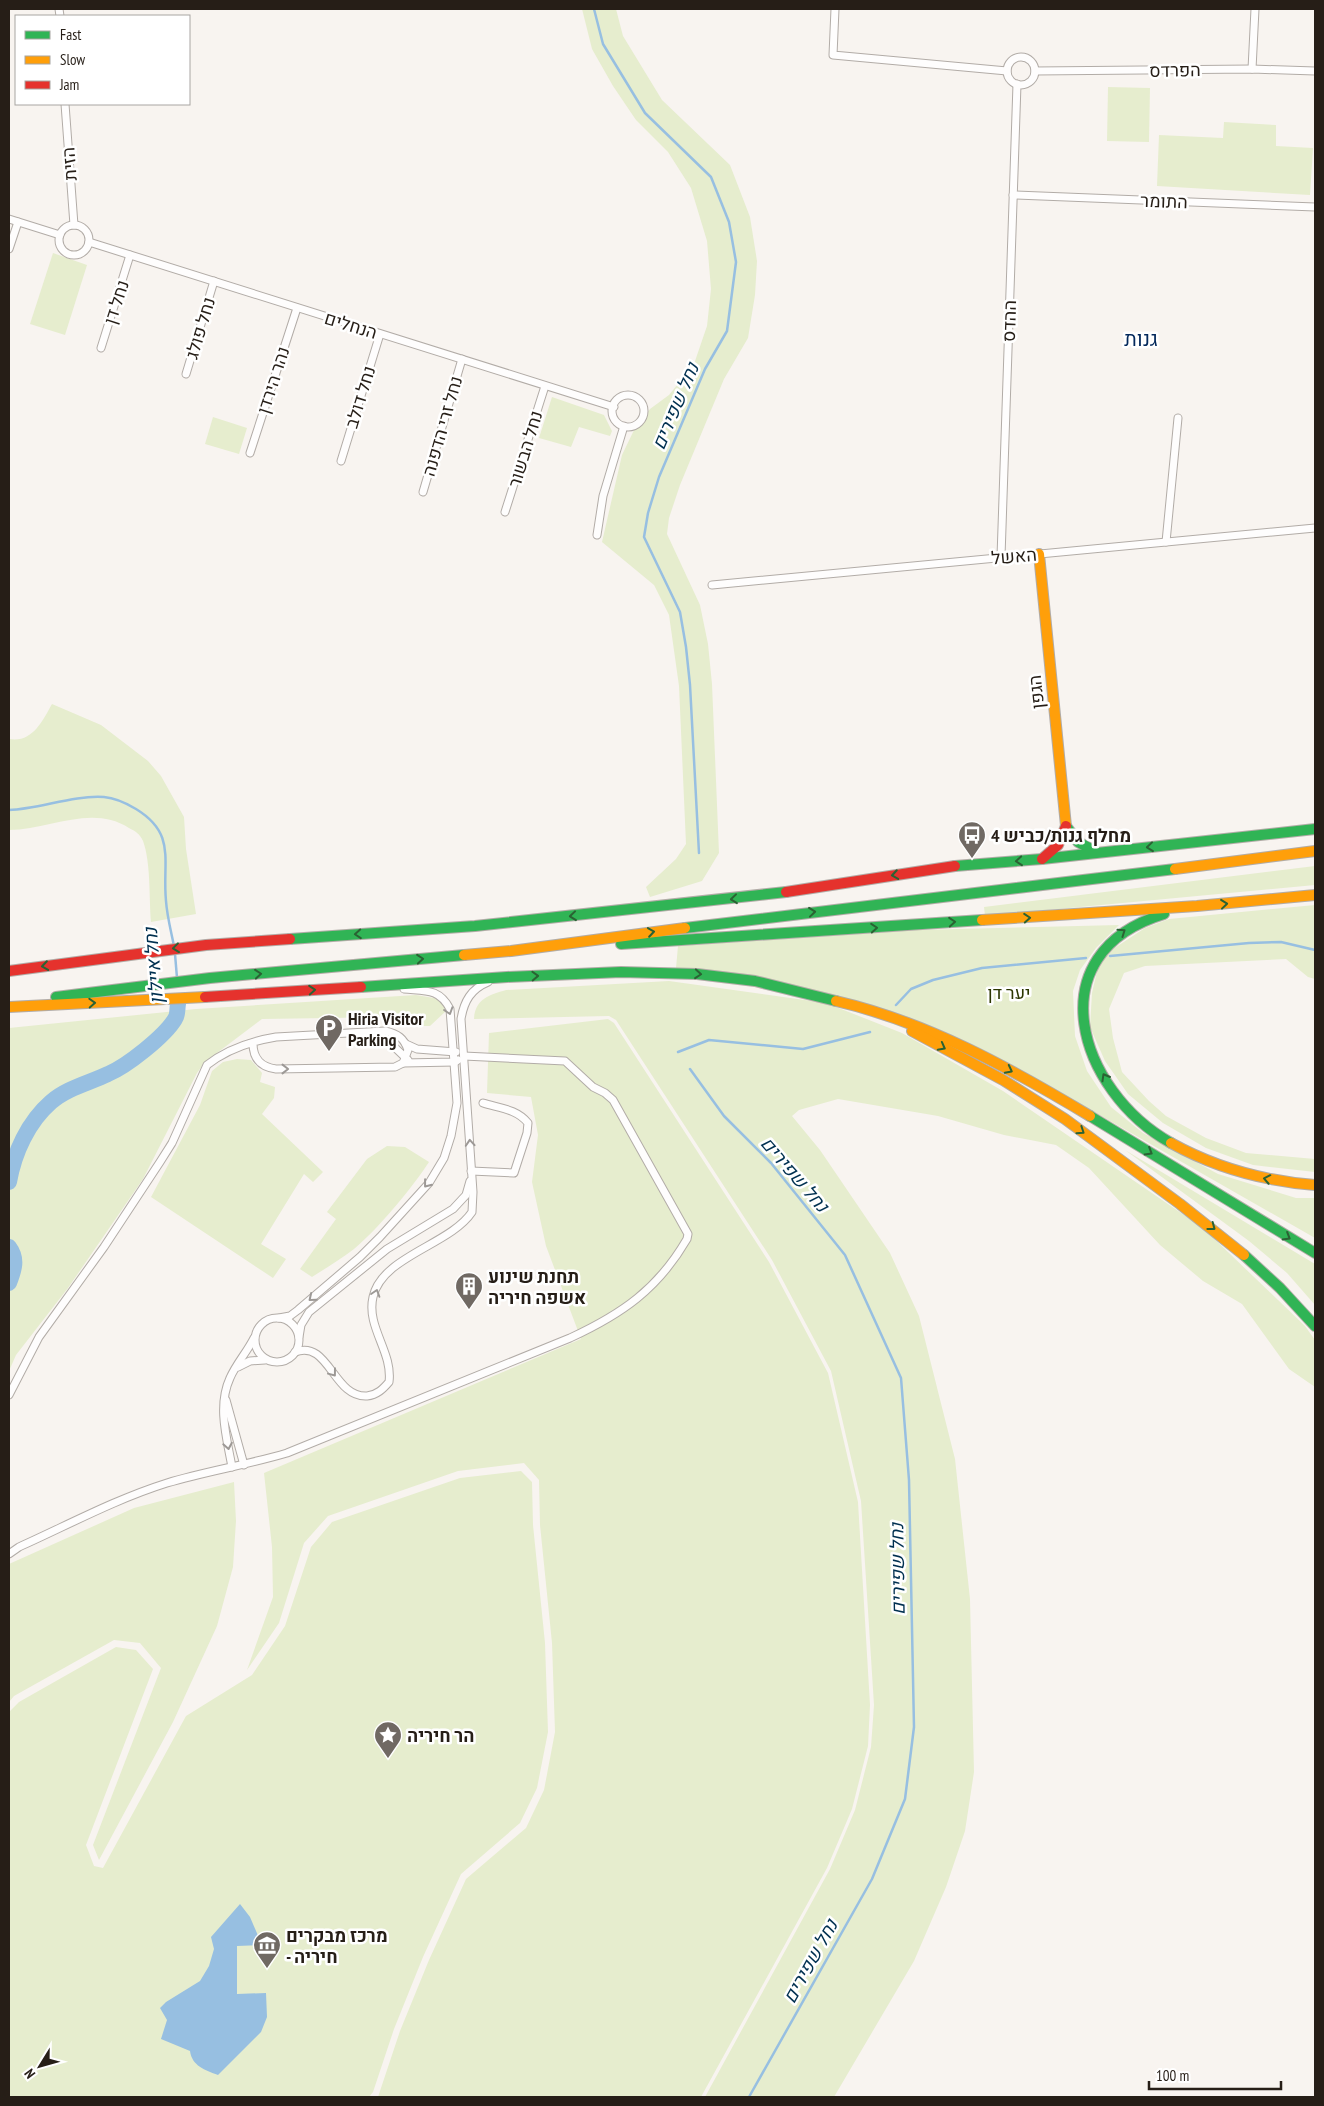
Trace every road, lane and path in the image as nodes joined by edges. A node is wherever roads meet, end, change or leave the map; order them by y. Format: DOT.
graph roads {
  1 [pos="835,9"];
  2 [pos="1255,9"];
  3 [pos="1252,69"];
  4 [pos="1007,70"];
  5 [pos="1315,71"];
  6 [pos="1035,72"];
  7 [pos="1017,84"];
  8 [pos="65,105"];
  9 [pos="1013,195"];
  10 [pos="1315,207"];
  11 [pos="9,219"];
  12 [pos="18,222"];
  13 [pos="74,225"];
  14 [pos="60,235"];
  15 [pos="89,242"];
  16 [pos="9,249"];
  17 [pos="130,255"];
  18 [pos="214,281"];
  19 [pos="297,308"];
  20 [pos="380,334"];
  21 [pos="101,348"];
  22 [pos="462,359"];
  23 [pos="186,374"];
  24 [pos="545,386"];
  25 [pos="614,407"];
  26 [pos="1178,418"];
  27 [pos="624,426"];
  28 [pos="250,453"];
  29 [pos="341,461"];
  30 [pos="423,492"];
  31 [pos="505,512"];
  32 [pos="1315,528"];
  33 [pos="597,535"];
  34 [pos="1166,542"];
  35 [pos="1039,554"];
  36 [pos="1001,558"];
  37 [pos="712,585"];
  38 [pos="1315,821"];
  39 [pos="1066,826"];
  40 [pos="1315,829"];
  41 [pos="1198,842"];
  42 [pos="1315,851"];
  43 [pos="1098,852"];
  44 [pos="1042,859"];
  45 [pos="1315,894"];
  46 [pos="1197,906"];
  47 [pos="511,951"];
  48 [pos="9,971"];
  49 [pos="507,977"];
  50 [pos="376,986"];
  51 [pos="9,1003"];
  52 [pos="9,1007"];
  53 [pos="868,1008"];
  54 [pos="374,1032"];
  55 [pos="253,1043"];
  56 [pos="406,1044"];
  57 [pos="454,1051"];
  58 [pos="464,1056"];
  59 [pos="404,1061"];
  60 [pos="455,1062"];
  61 [pos="483,1103"];
  62 [pos="472,1172"];
  63 [pos="1315,1185"];
  64 [pos="1315,1253"];
  65 [pos="279,1318"];
  66 [pos="1315,1326"];
  67 [pos="254,1338"];
  68 [pos="299,1338"];
  69 [pos="295,1352"];
  70 [pos="272,1361"];
  71 [pos="229,1380"];
  72 [pos="226,1390"];
  73 [pos="9,1394"];
  74 [pos="244,1465"];
  75 [pos="232,1467"];
  76 [pos="9,1554"];
  1 -- 4 [label="street"];
  2 -- 3 [label="street"];
  3 -- 5 [label="street, הפרדס"];
  3 -- 6 [label="street, הפרדס"];
  4 -- 6 [label="street"];
  4 -- 7 [label="street"];
  6 -- 7 [label="street"];
  7 -- 9 [label="street, ההדס"];
  8 -- 13 [label="street, הזית"];
  9 -- 10 [label="street, התומר"];
  9 -- 36 [label="street, ההדס"];
  11 -- 12 [label="street"];
  12 -- 14 [label="street"];
  12 -- 16 [label="street"];
  13 -- 14 [label="street"];
  13 -- 15 [label="street"];
  14 -- 15 [label="street"];
  15 -- 17 [label="street, הנחלים"];
  17 -- 18 [label="street, הנחלים"];
  17 -- 21 [label="street, נחל דן"];
  18 -- 19 [label="street, הנחלים"];
  18 -- 23 [label="street, נחל פולג"];
  19 -- 20 [label="street, הנחלים"];
  19 -- 28 [label="street, נהר הירדן"];
  20 -- 22 [label="street, הנחלים"];
  20 -- 29 [label="street, נחל דולב"];
  22 -- 24 [label="street, הנחלים"];
  22 -- 30 [label="street, נחל זרי הדפנה"];
  24 -- 25 [label="street, הנחלים"];
  24 -- 31 [label="street, נחל הבשור"];
  25 -- 27 [label="street"];
  25 -- 27 [label="street"];
  26 -- 34 [label="street"];
  27 -- 33 [label="street"];
  32 -- 34 [label="street, האשל"];
  34 -- 35 [label="street, האשל"];
  35 -- 36 [label="street, האשל"];
  35 -- 39 [label="main road, הגפן"];
  36 -- 37 [label="street, האשל"];
  38 -- 41 [label="main road"];
  39 -- 43 [label="main road"];
  39 -- 44 [label="main road"];
  40 -- 41 [label="main road"];
  41 -- 43 [label="main road, one-way"];
  47 -- 42 [label="main road, one-way"];
  43 -- 44 [label="main road"];
  44 -- 48 [label="main road, one-way"];
  46 -- 45 [label="main road, one-way"];
  47 -- 46 [label="main road, one-way"];
  63 -- 46 [label="main road, one-way"];
  51 -- 47 [label="main road, one-way"];
  49 -- 50 [label="main road"];
  49 -- 53 [label="main road, one-way"];
  49 -- 58 [label="street"];
  52 -- 50 [label="main road, one-way"];
  50 -- 57 [label="street, one-way"];
  53 -- 64 [label="main road, one-way"];
  53 -- 66 [label="main road, one-way"];
  54 -- 55 [label="street"];
  54 -- 56 [label="street"];
  54 -- 59 [label="street"];
  55 -- 59 [label="street, one-way"];
  55 -- 73 [label="street"];
  56 -- 57 [label="street"];
  56 -- 59 [label="street"];
  57 -- 58 [label="street"];
  57 -- 60 [label="street"];
  58 -- 60 [label="street"];
  62 -- 58 [label="street, one-way"];
  58 -- 74 [label="street"];
  59 -- 60 [label="street"];
  60 -- 65 [label="street, one-way"];
  61 -- 62 [label="street"];
  62 -- 68 [label="street"];
  69 -- 62 [label="street, one-way"];
  65 -- 67 [label="street"];
  65 -- 68 [label="street"];
  67 -- 70 [label="street"];
  67 -- 71 [label="street"];
  68 -- 69 [label="street"];
  69 -- 70 [label="street"];
  70 -- 71 [label="street"];
  71 -- 72 [label="street"];
  72 -- 74 [label="street"];
  72 -- 75 [label="street, one-way"];
  74 -- 75 [label="street"];
  75 -- 76 [label="street"];
}
